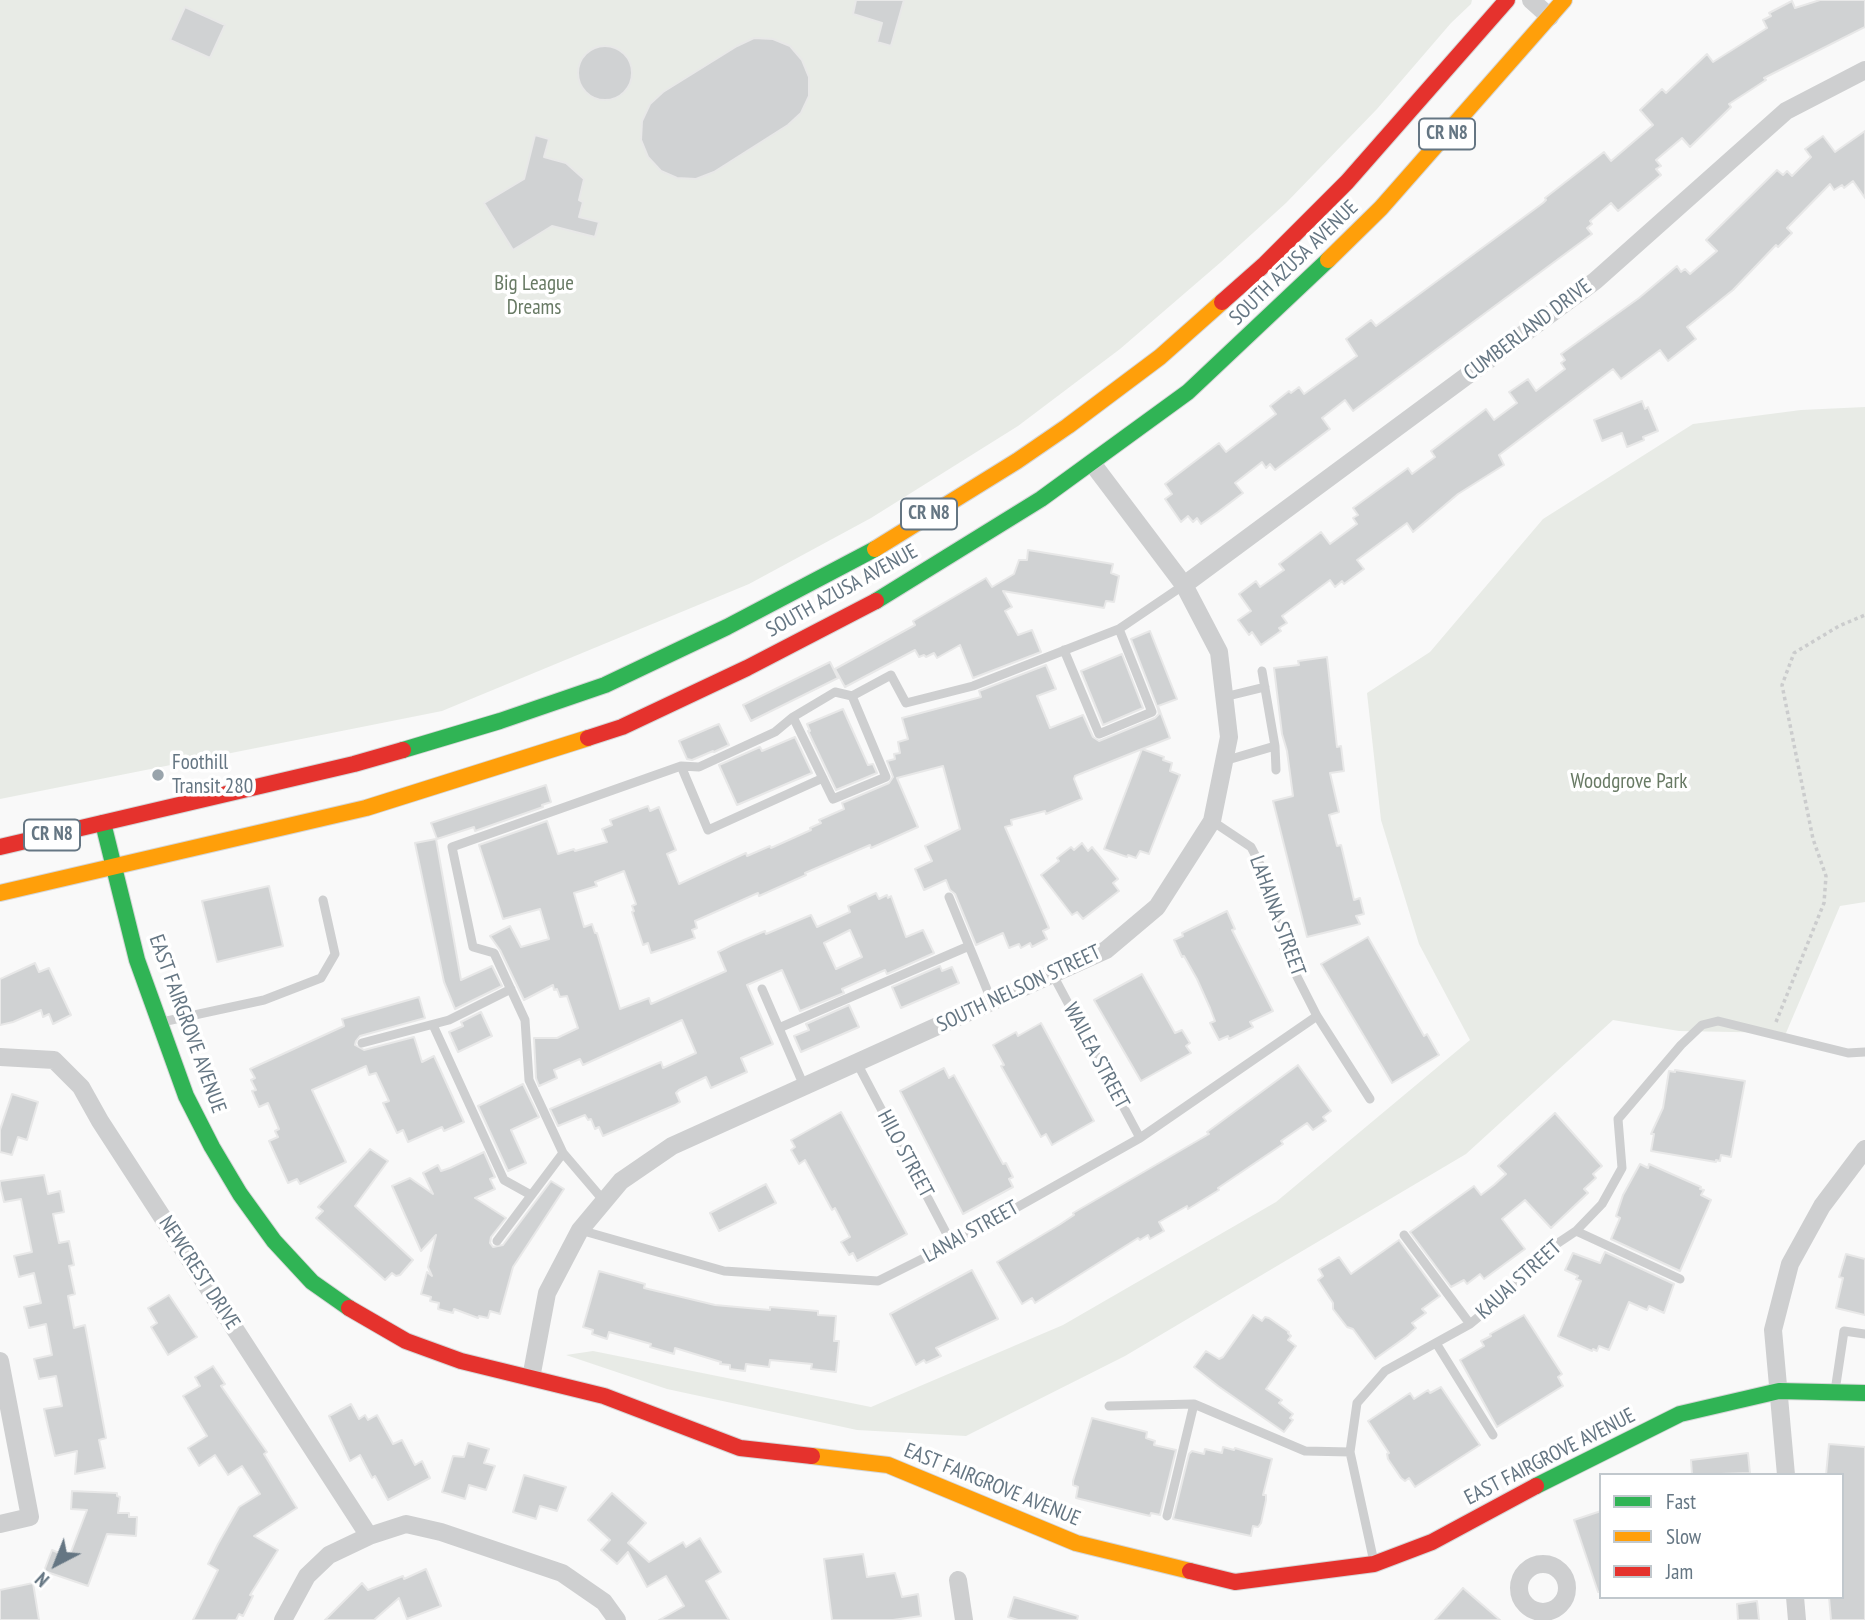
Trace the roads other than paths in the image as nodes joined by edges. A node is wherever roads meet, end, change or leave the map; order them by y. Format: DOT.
graph roads {
  1 [pos="1507,0"];
  2 [pos="1531,0"];
  3 [pos="1564,0"];
  4 [pos="1550,17"];
  5 [pos="1865,70"];
  6 [pos="1092,463"];
  7 [pos="1184,585"];
  8 [pos="1119,629"];
  9 [pos="1064,650"];
  10 [pos="1262,671"];
  11 [pos="1265,687"];
  12 [pos="852,696"];
  13 [pos="1224,697"];
  14 [pos="793,717"];
  15 [pos="1275,746"];
  16 [pos="1224,761"];
  17 [pos="681,766"];
  18 [pos="1276,770"];
  19 [pos="823,778"];
  20 [pos="1212,821"];
  21 [pos="103,823"];
  22 [pos="0,846"];
  23 [pos="114,867"];
  24 [pos="0,893"];
  25 [pos="949,897"];
  26 [pos="323,900"];
  27 [pos="969,946"];
  28 [pos="1053,975"];
  29 [pos="511,989"];
  30 [pos="762,989"];
  31 [pos="992,1002"];
  32 [pos="1317,1016"];
  33 [pos="160,1023"];
  34 [pos="433,1024"];
  35 [pos="779,1028"];
  36 [pos="362,1043"];
  37 [pos="1865,1052"];
  38 [pos="0,1057"];
  39 [pos="857,1063"];
  40 [pos="804,1086"];
  41 [pos="1370,1098"];
  42 [pos="1140,1138"];
  43 [pos="1865,1149"];
  44 [pos="563,1153"];
  45 [pos="531,1195"];
  46 [pos="604,1201"];
  47 [pos="580,1230"];
  48 [pos="1576,1231"];
  49 [pos="1404,1235"];
  50 [pos="497,1241"];
  51 [pos="952,1244"];
  52 [pos="1680,1279"];
  53 [pos="1470,1324"];
  54 [pos="1865,1334"];
  55 [pos="1436,1343"];
  56 [pos="0,1361"];
  57 [pos="531,1378"];
  58 [pos="1779,1391"];
  59 [pos="1835,1392"];
  60 [pos="1865,1393"];
  61 [pos="1194,1404"];
  62 [pos="1109,1406"];
  63 [pos="1493,1435"];
  64 [pos="1350,1452"];
  65 [pos="1786,1473"];
  66 [pos="1167,1516"];
  67 [pos="0,1524"];
  68 [pos="369,1536"];
  69 [pos="1374,1564"];
  70 [pos="958,1580"];
  71 [pos="1795,1599"];
  72 [pos="284,1620"];
  73 [pos="617,1620"];
  74 [pos="964,1620"];
  75 [pos="1797,1620"];
  1 -- 21 [label="main road, SOUTH AZUSA AVENUE / CR N8"];
  2 -- 4 [label="street"];
  3 -- 4 [label="main road, SOUTH AZUSA AVENUE / CR N8"];
  4 -- 6 [label="main road, SOUTH AZUSA AVENUE / CR N8"];
  5 -- 7 [label="street, CUMBERLAND DRIVE"];
  6 -- 7 [label="street, SOUTH NELSON STREET"];
  6 -- 23 [label="main road, SOUTH AZUSA AVENUE / CR N8"];
  7 -- 8 [label="lane"];
  7 -- 13 [label="street, SOUTH NELSON STREET"];
  8 -- 9 [label="lane"];
  8 -- 9 [label="lane"];
  9 -- 12 [label="lane"];
  10 -- 11 [label="lane"];
  11 -- 13 [label="lane"];
  11 -- 15 [label="lane"];
  12 -- 14 [label="lane"];
  12 -- 19 [label="lane"];
  13 -- 16 [label="street, SOUTH NELSON STREET"];
  14 -- 17 [label="lane"];
  14 -- 19 [label="lane"];
  15 -- 16 [label="lane"];
  15 -- 18 [label="lane"];
  16 -- 20 [label="street, SOUTH NELSON STREET"];
  17 -- 19 [label="lane"];
  17 -- 29 [label="lane"];
  20 -- 28 [label="street, SOUTH NELSON STREET"];
  20 -- 32 [label="lane, LAHAINA STREET"];
  21 -- 22 [label="main road, SOUTH AZUSA AVENUE / CR N8"];
  21 -- 23 [label="main road, EAST FAIRGROVE AVENUE"];
  23 -- 24 [label="main road, SOUTH AZUSA AVENUE / CR N8"];
  23 -- 33 [label="main road, EAST FAIRGROVE AVENUE"];
  25 -- 27 [label="lane"];
  26 -- 33 [label="lane"];
  27 -- 31 [label="lane"];
  27 -- 35 [label="lane"];
  28 -- 31 [label="street, SOUTH NELSON STREET"];
  28 -- 42 [label="lane, WAILEA STREET"];
  29 -- 34 [label="lane"];
  29 -- 44 [label="lane"];
  30 -- 35 [label="lane"];
  31 -- 39 [label="street, SOUTH NELSON STREET"];
  32 -- 41 [label="lane, LAHAINA STREET"];
  32 -- 42 [label="lane, LANAI STREET"];
  33 -- 57 [label="main road, EAST FAIRGROVE AVENUE"];
  34 -- 36 [label="lane"];
  34 -- 45 [label="lane"];
  35 -- 40 [label="lane"];
  37 -- 48 [label="lane, KAUAI STREET"];
  38 -- 68 [label="street, NEWCREST DRIVE"];
  39 -- 40 [label="street, SOUTH NELSON STREET"];
  39 -- 51 [label="lane, HILO STREET"];
  40 -- 46 [label="street, SOUTH NELSON STREET"];
  42 -- 51 [label="lane, LANAI STREET"];
  43 -- 58 [label="street"];
  44 -- 45 [label="lane"];
  44 -- 46 [label="lane"];
  45 -- 50 [label="lane"];
  46 -- 47 [label="street, SOUTH NELSON STREET"];
  47 -- 51 [label="lane, LANAI STREET"];
  47 -- 57 [label="street, SOUTH NELSON STREET"];
  48 -- 52 [label="lane"];
  48 -- 53 [label="lane, KAUAI STREET"];
  49 -- 53 [label="lane"];
  53 -- 55 [label="lane, KAUAI STREET"];
  54 -- 59 [label="lane"];
  55 -- 63 [label="lane"];
  55 -- 64 [label="lane, KAUAI STREET"];
  56 -- 67 [label="street"];
  57 -- 69 [label="main road, EAST FAIRGROVE AVENUE"];
  58 -- 59 [label="main road, EAST FAIRGROVE AVENUE"];
  58 -- 65 [label="street"];
  58 -- 69 [label="main road, EAST FAIRGROVE AVENUE"];
  59 -- 60 [label="main road, EAST FAIRGROVE AVENUE"];
  61 -- 62 [label="lane"];
  61 -- 64 [label="lane"];
  61 -- 66 [label="lane"];
  64 -- 69 [label="lane, KAUAI STREET"];
  68 -- 72 [label="street"];
  68 -- 73 [label="street"];
  70 -- 74 [label="street"];
  71 -- 75 [label="street"];
}
